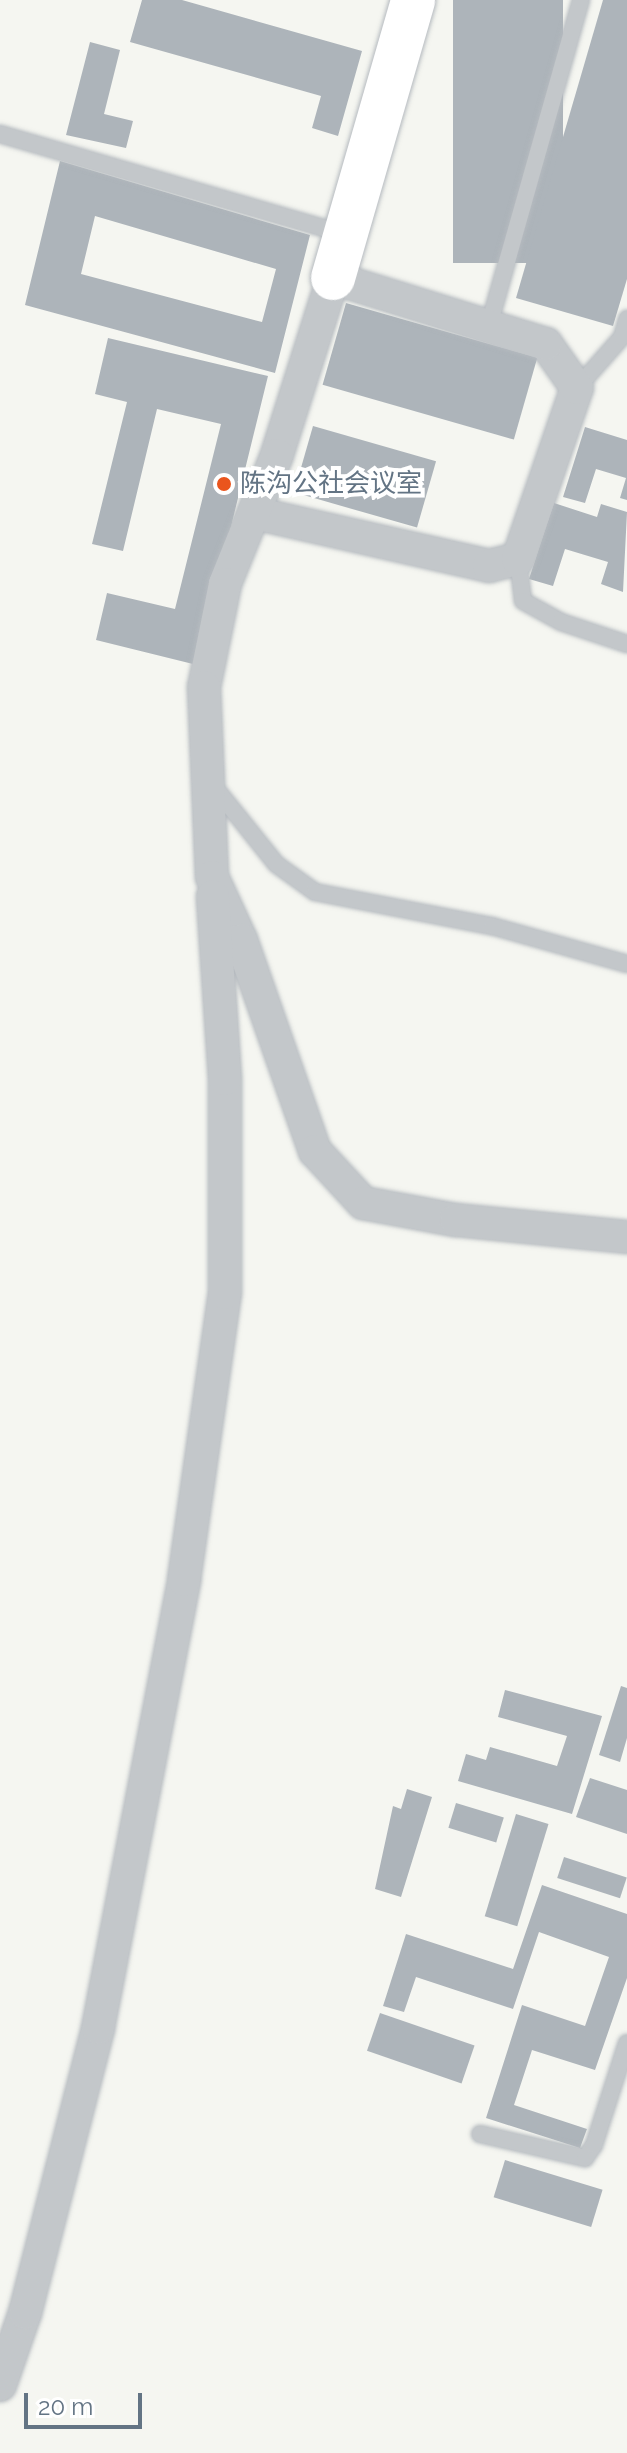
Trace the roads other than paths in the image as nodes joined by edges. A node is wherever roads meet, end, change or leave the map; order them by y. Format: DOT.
graph roads {
  1 [pos="413,0"];
  2 [pos="581,0"];
  3 [pos="0,134"];
  4 [pos="346,234"];
  5 [pos="333,278"];
  6 [pos="627,319"];
  7 [pos="489,325"];
  8 [pos="577,388"];
  9 [pos="254,513"];
  10 [pos="518,559"];
  11 [pos="627,644"];
  12 [pos="206,776"];
  13 [pos="212,877"];
  14 [pos="627,964"];
  15 [pos="627,1237"];
  16 [pos="627,2043"];
  17 [pos="480,2134"];
  18 [pos="0,2385"];
  1 -- 4 [label="street"];
  2 -- 7 [label="lane"];
  3 -- 4 [label="lane"];
  4 -- 5 [label="street"];
  5 -- 7 [label="street"];
  5 -- 9 [label="street"];
  6 -- 8 [label="lane"];
  7 -- 8 [label="street"];
  8 -- 10 [label="street"];
  9 -- 10 [label="street"];
  9 -- 12 [label="street"];
  10 -- 11 [label="lane"];
  12 -- 13 [label="street"];
  12 -- 14 [label="lane"];
  13 -- 15 [label="street"];
  13 -- 18 [label="street"];
  16 -- 17 [label="lane"];
}
